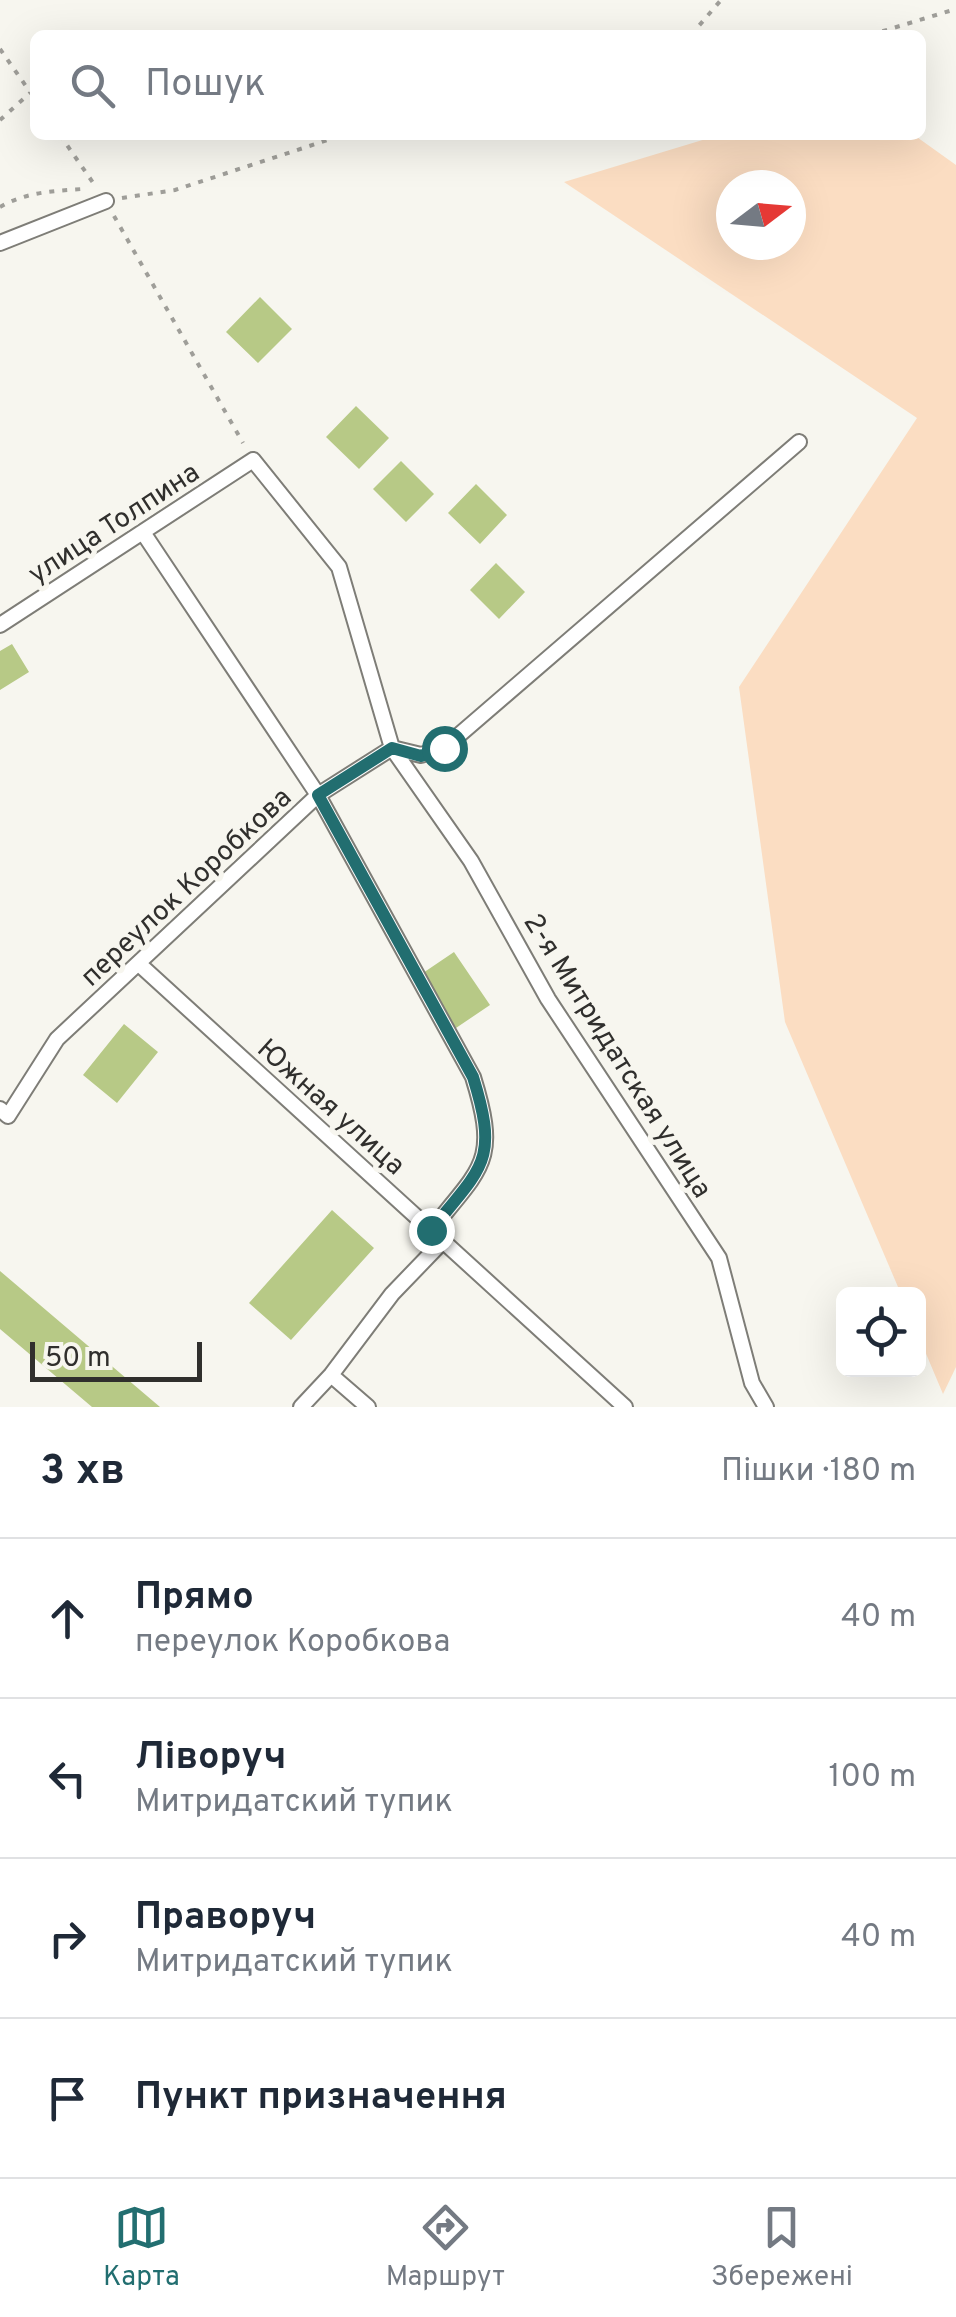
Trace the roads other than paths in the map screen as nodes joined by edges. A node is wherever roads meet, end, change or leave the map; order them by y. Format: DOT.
graph roads {
  1 [pos="101,195"];
  2 [pos="0,243"];
  3 [pos="800,442"];
  4 [pos="253,460"];
  5 [pos="144,534"];
  6 [pos="0,625"];
  7 [pos="392,748"];
  8 [pos="318,795"];
  9 [pos="139,964"];
  10 [pos="4,1113"];
  11 [pos="438,1235"];
  12 [pos="332,1376"];
  13 [pos="301,1407"];
  14 [pos="368,1407"];
  15 [pos="625,1407"];
  16 [pos="766,1407"];
  1 -- 2 [label="lane"];
  3 -- 7 [label="lane"];
  4 -- 5 [label="lane, улица Толпина"];
  4 -- 7 [label="lane, 2-я Митридатская улица"];
  5 -- 6 [label="lane, улица Толпина"];
  5 -- 8 [label="lane"];
  7 -- 8 [label="lane, переулок Коробкова"];
  7 -- 16 [label="lane, 2-я Митридатская улица"];
  8 -- 9 [label="lane, переулок Коробкова"];
  8 -- 11 [label="lane"];
  9 -- 10 [label="lane, переулок Коробкова"];
  9 -- 11 [label="lane, Южная улица"];
  11 -- 12 [label="lane"];
  11 -- 15 [label="lane, Южная улица"];
  12 -- 13 [label="lane"];
  12 -- 14 [label="lane"];
}
